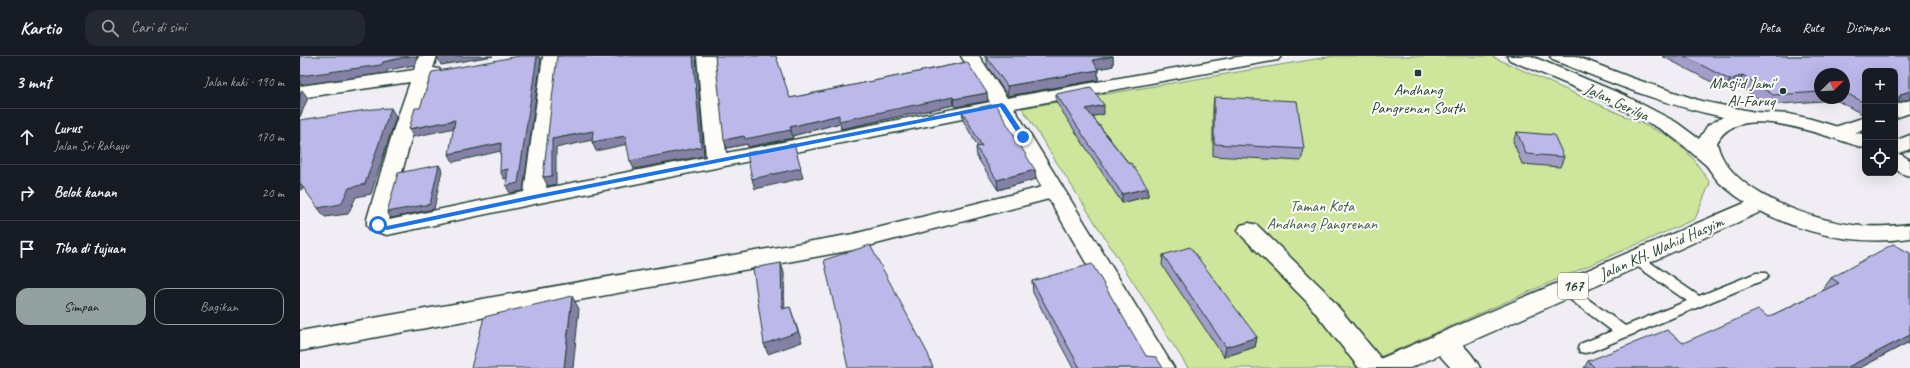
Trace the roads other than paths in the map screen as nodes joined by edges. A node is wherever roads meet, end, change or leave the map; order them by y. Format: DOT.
graph roads {
  1 [pos="428,56"];
  2 [pos="552,56"];
  3 [pos="706,56"];
  4 [pos="970,56"];
  5 [pos="1272,56"];
  6 [pos="1516,56"];
  7 [pos="1558,56"];
  8 [pos="451,70"];
  9 [pos="421,75"];
  10 [pos="300,92"];
  11 [pos="1002,105"];
  12 [pos="1910,106"];
  13 [pos="1898,111"];
  14 [pos="1758,118"];
  15 [pos="1862,124"];
  16 [pos="1839,132"];
  17 [pos="1862,141"];
  18 [pos="1910,142"];
  19 [pos="1898,148"];
  20 [pos="1711,160"];
  21 [pos="717,161"];
  22 [pos="1898,161"];
  23 [pos="1910,170"];
  24 [pos="1054,191"];
  25 [pos="534,197"];
  26 [pos="1761,203"];
  27 [pos="1249,230"];
  28 [pos="1910,231"];
  29 [pos="1863,235"];
  30 [pos="1910,239"];
  31 [pos="1636,259"];
  32 [pos="1761,276"];
  33 [pos="1566,289"];
  34 [pos="1696,301"];
  35 [pos="1623,332"];
  36 [pos="300,341"];
  37 [pos="1443,342"];
  38 [pos="1585,348"];
  39 [pos="1161,368"];
  40 [pos="1374,368"];
  41 [pos="1384,368"];
  42 [pos="1467,368"];
  1 -- 9 [label="main road"];
  2 -- 25 [label="main road"];
  3 -- 21 [label="main road"];
  4 -- 11 [label="main road"];
  5 -- 11 [label="main road"];
  6 -- 20 [label="main road, Jalan Gerilya"];
  7 -- 14 [label="main road, Jalan Gerilya"];
  8 -- 9 [label="main road"];
  9 -- 10 [label="main road"];
  9 -- 25 [label="main road"];
  11 -- 21 [label="main road"];
  11 -- 24 [label="main road"];
  12 -- 13 [label="main road"];
  14 -- 16 [label="main road"];
  14 -- 20 [label="main road"];
  15 -- 16 [label="main road"];
  16 -- 17 [label="main road"];
  18 -- 19 [label="main road"];
  20 -- 26 [label="main road, Jalan Gerilya"];
  21 -- 25 [label="main road"];
  22 -- 23 [label="main road"];
  24 -- 36 [label="main road"];
  24 -- 39 [label="main road"];
  26 -- 29 [label="main road, Jalan Gerilya"];
  26 -- 31 [label="main road, Jalan KH. Wahid Hasyim / 167"];
  27 -- 40 [label="main road"];
  28 -- 29 [label="main road"];
  29 -- 30 [label="main road"];
  31 -- 33 [label="main road, Jalan KH. Wahid Hasyim / 167"];
  31 -- 34 [label="lane"];
  32 -- 34 [label="lane"];
  33 -- 35 [label="lane"];
  33 -- 37 [label="main road, Jalan KH. Wahid Hasyim / 167"];
  34 -- 35 [label="lane"];
  35 -- 38 [label="lane"];
  37 -- 41 [label="main road, Jalan KH. Wahid Hasyim / 167"];
  37 -- 42 [label="main road"];
}
